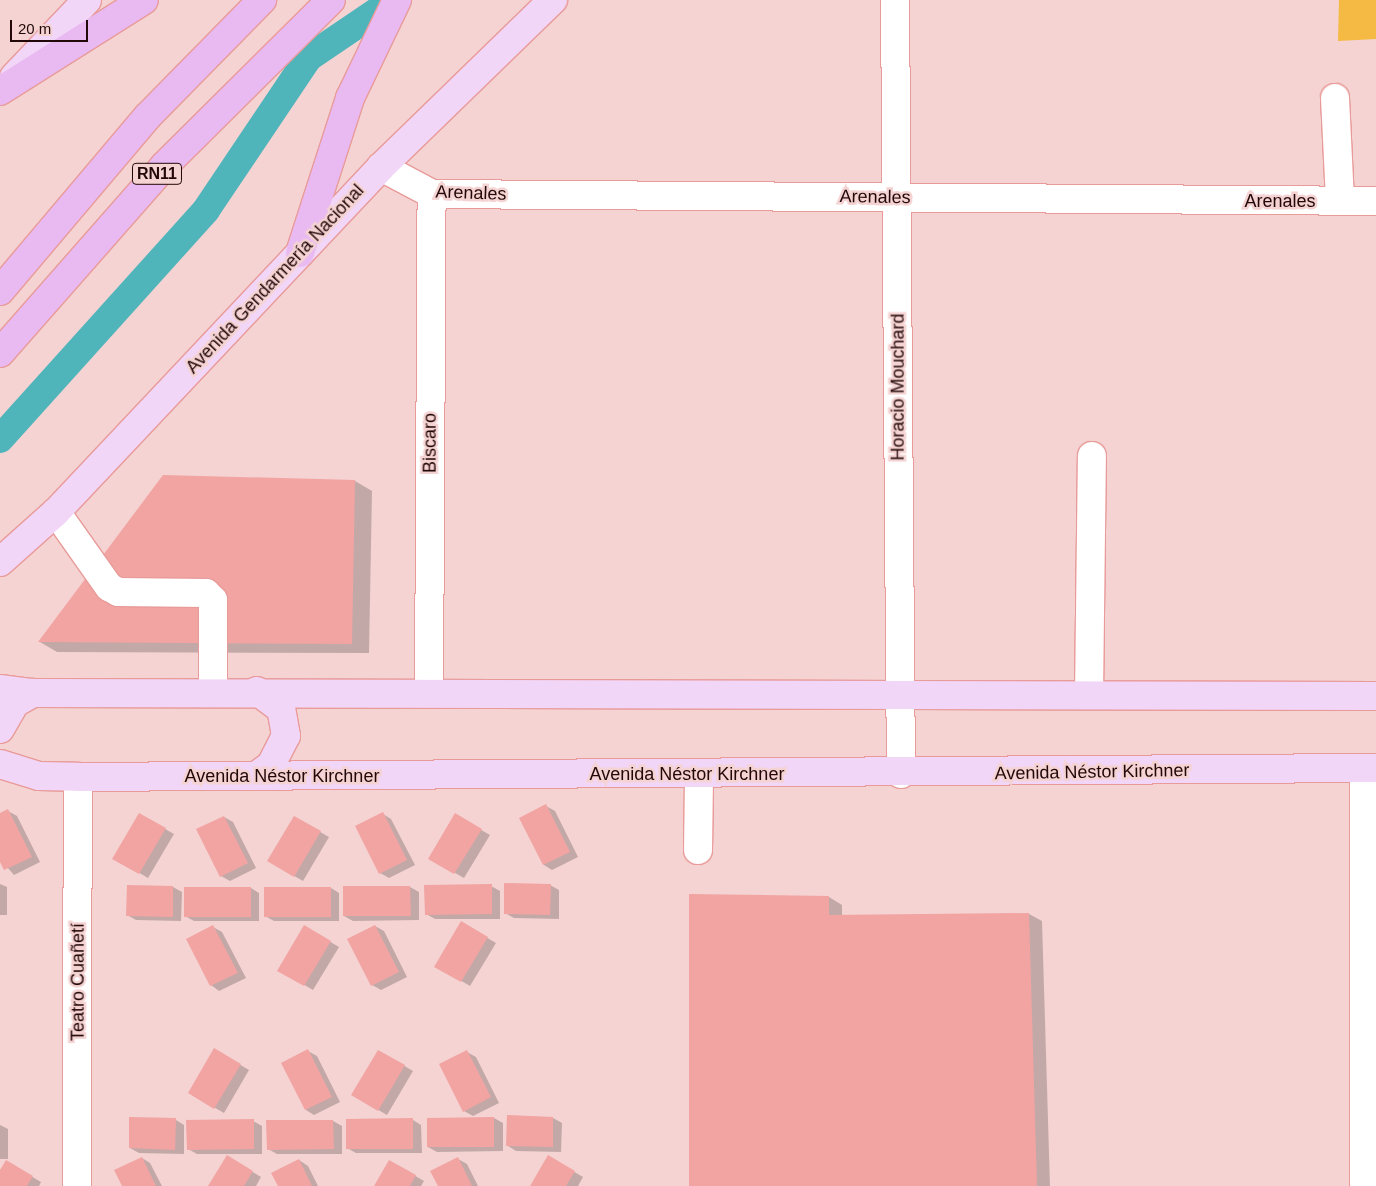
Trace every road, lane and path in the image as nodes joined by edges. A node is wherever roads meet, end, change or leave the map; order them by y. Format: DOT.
graph roads {
  1 [pos="87,0"];
  2 [pos="144,0"];
  3 [pos="262,0"];
  4 [pos="397,0"];
  5 [pos="553,0"];
  6 [pos="895,0"];
  7 [pos="328,3"];
  8 [pos="0,91"];
  9 [pos="1335,98"];
  10 [pos="381,167"];
  11 [pos="432,194"];
  12 [pos="897,197"];
  13 [pos="1340,201"];
  14 [pos="1376,201"];
  15 [pos="300,253"];
  16 [pos="0,291"];
  17 [pos="0,353"];
  18 [pos="1092,456"];
  19 [pos="56,512"];
  20 [pos="0,562"];
  21 [pos="0,689"];
  22 [pos="213,691"];
  23 [pos="257,691"];
  24 [pos="428,692"];
  25 [pos="33,693"];
  26 [pos="901,695"];
  27 [pos="1088,695"];
  28 [pos="1376,696"];
  29 [pos="0,729"];
  30 [pos="3,757"];
  31 [pos="1370,768"];
  32 [pos="699,774"];
  33 [pos="901,774"];
  34 [pos="256,776"];
  35 [pos="78,777"];
  36 [pos="698,850"];
  37 [pos="1370,1146"];
  38 [pos="77,1186"];
  39 [pos="1364,1186"];
  1 -- 8 [label="main road"];
  2 -- 8 [label="highway"];
  3 -- 16 [label="highway, RN11"];
  4 -- 15 [label="highway"];
  5 -- 10 [label="main road, Avenida Gendarmería Nacional"];
  6 -- 12 [label="street, Horacio Mouchard"];
  7 -- 17 [label="highway, RN11"];
  9 -- 13 [label="street"];
  10 -- 11 [label="street, Arenales"];
  10 -- 15 [label="main road, Avenida Gendarmería Nacional"];
  11 -- 12 [label="street, Arenales"];
  11 -- 24 [label="street, Biscaro"];
  12 -- 13 [label="street, Arenales"];
  12 -- 26 [label="street, Horacio Mouchard"];
  13 -- 14 [label="street, Arenales"];
  15 -- 19 [label="main road, Avenida Gendarmería Nacional"];
  18 -- 27 [label="street"];
  19 -- 20 [label="main road, Avenida Gendarmería Nacional"];
  19 -- 22 [label="street"];
  21 -- 25 [label="main road"];
  22 -- 23 [label="main road"];
  22 -- 25 [label="main road"];
  23 -- 24 [label="main road"];
  23 -- 34 [label="main road"];
  24 -- 26 [label="main road"];
  25 -- 29 [label="main road"];
  26 -- 27 [label="main road"];
  26 -- 33 [label="street, Horacio Mouchard"];
  27 -- 28 [label="main road"];
  30 -- 35 [label="main road, Avenida Néstor Kirchner"];
  31 -- 33 [label="main road, Avenida Néstor Kirchner"];
  31 -- 37 [label="street"];
  32 -- 33 [label="main road, Avenida Néstor Kirchner"];
  32 -- 34 [label="main road, Avenida Néstor Kirchner"];
  32 -- 36 [label="street"];
  34 -- 35 [label="main road, Avenida Néstor Kirchner"];
  35 -- 38 [label="street, Teatro Cuañetí"];
  37 -- 39 [label="street"];
}
